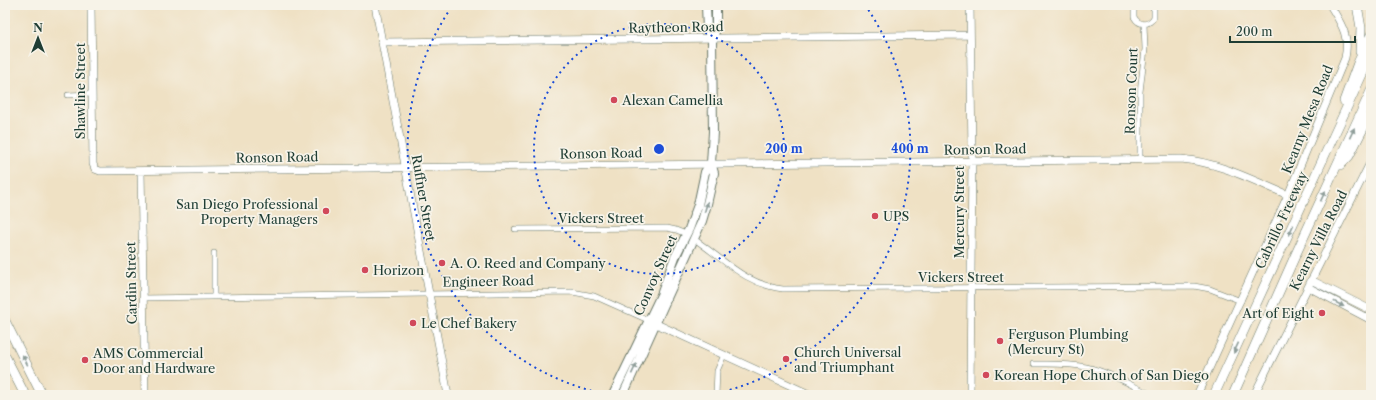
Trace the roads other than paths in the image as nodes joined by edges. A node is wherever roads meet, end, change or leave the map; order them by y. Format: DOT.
graph roads {
  1 [pos="91,5"];
  2 [pos="375,5"];
  3 [pos="706,5"];
  4 [pos="716,5"];
  5 [pos="970,5"];
  6 [pos="1137,5"];
  7 [pos="1150,5"];
  8 [pos="1330,5"];
  9 [pos="1357,5"];
  10 [pos="1144,24"];
  11 [pos="970,35"];
  12 [pos="1371,35"];
  13 [pos="712,38"];
  14 [pos="382,42"];
  15 [pos="1371,55"];
  16 [pos="1358,63"];
  17 [pos="1371,91"];
  18 [pos="92,94"];
  19 [pos="68,95"];
  20 [pos="1371,113"];
  21 [pos="1140,159"];
  22 [pos="972,161"];
  23 [pos="711,163"];
  24 [pos="1370,165"];
  25 [pos="406,167"];
  26 [pos="1336,169"];
  27 [pos="1318,170"];
  28 [pos="100,171"];
  29 [pos="141,171"];
  30 [pos="1288,195"];
  31 [pos="698,205"];
  32 [pos="515,229"];
  33 [pos="686,234"];
  34 [pos="694,238"];
  35 [pos="214,254"];
  36 [pos="680,269"];
  37 [pos="1311,280"];
  38 [pos="1308,287"];
  39 [pos="971,288"];
  40 [pos="429,294"];
  41 [pos="214,297"];
  42 [pos="143,298"];
  43 [pos="1241,300"];
  44 [pos="1371,310"];
  45 [pos="1371,320"];
  46 [pos="5,321"];
  47 [pos="652,322"];
  48 [pos="724,355"];
  49 [pos="5,356"];
  50 [pos="1033,364"];
  51 [pos="18,395"];
  52 [pos="25,395"];
  53 [pos="42,395"];
  54 [pos="145,395"];
  55 [pos="448,395"];
  56 [pos="613,395"];
  57 [pos="623,395"];
  58 [pos="716,395"];
  59 [pos="811,395"];
  60 [pos="970,395"];
  61 [pos="1152,395"];
  62 [pos="1197,395"];
  63 [pos="1214,395"];
  64 [pos="1234,395"];
  65 [pos="1254,395"];
  1 -- 18 [label="street, Shawline Street"];
  2 -- 14 [label="street, Ruffner Street"];
  3 -- 13 [label="main road, Convoy Street"];
  4 -- 13 [label="main road, Convoy Street"];
  5 -- 11 [label="street, Mercury Street"];
  6 -- 10 [label="street"];
  7 -- 10 [label="street"];
  8 -- 30 [label="street, Kearny Mesa Road"];
  9 -- 16 [label="highway"];
  10 -- 21 [label="street, Ronson Court"];
  11 -- 13 [label="street, Raytheon Road"];
  11 -- 22 [label="street, Mercury Street"];
  12 -- 16 [label="highway"];
  13 -- 14 [label="street, Raytheon Road"];
  13 -- 23 [label="main road, Convoy Street"];
  14 -- 25 [label="street, Ruffner Street"];
  15 -- 27 [label="highway, Cabrillo Freeway"];
  16 -- 27 [label="highway"];
  26 -- 17 [label="highway, one-way"];
  18 -- 19 [label="street"];
  18 -- 28 [label="street, Shawline Street"];
  20 -- 26 [label="highway"];
  21 -- 22 [label="street, Ronson Road"];
  21 -- 30 [label="street, Ronson Road"];
  22 -- 23 [label="street, Ronson Road"];
  22 -- 39 [label="street, Mercury Street"];
  23 -- 25 [label="street, Ronson Road"];
  23 -- 31 [label="main road, Convoy Street"];
  34 -- 23 [label="main road, Convoy Street, one-way"];
  24 -- 37 [label="street, Kearny Villa Road"];
  25 -- 29 [label="street, Ronson Road"];
  25 -- 40 [label="street, Ruffner Street"];
  64 -- 26 [label="highway, one-way"];
  27 -- 63 [label="highway, Cabrillo Freeway, one-way"];
  28 -- 29 [label="street, Ronson Road"];
  29 -- 42 [label="street, Cardin Street"];
  30 -- 43 [label="street, Kearny Mesa Road"];
  31 -- 33 [label="main road, Convoy Street"];
  31 -- 34 [label="main road"];
  32 -- 33 [label="street, Vickers Street"];
  33 -- 36 [label="main road"];
  33 -- 47 [label="main road, Convoy Street"];
  34 -- 36 [label="main road, Convoy Street"];
  34 -- 39 [label="street, Vickers Street"];
  35 -- 41 [label="street"];
  36 -- 47 [label="main road, Convoy Street"];
  37 -- 38 [label="street, Kearny Villa Road"];
  37 -- 44 [label="street"];
  38 -- 45 [label="street, one-way"];
  38 -- 65 [label="street, Kearny Villa Road"];
  39 -- 43 [label="street, Vickers Street"];
  39 -- 60 [label="street, Mercury Street"];
  40 -- 41 [label="street, Engineer Road"];
  40 -- 47 [label="street, Engineer Road"];
  40 -- 55 [label="street, Ruffner Street"];
  41 -- 42 [label="street, Engineer Road"];
  42 -- 54 [label="street, Cardin Street"];
  43 -- 62 [label="street, Kearny Mesa Road"];
  53 -- 46 [label="highway, one-way"];
  47 -- 48 [label="street, Engineer Road"];
  47 -- 56 [label="main road, Convoy Street"];
  57 -- 47 [label="main road, Convoy Street, one-way"];
  48 -- 58 [label="street"];
  48 -- 59 [label="street, Engineer Road"];
  49 -- 51 [label="highway"];
  49 -- 52 [label="highway"];
  50 -- 61 [label="street"];
}
